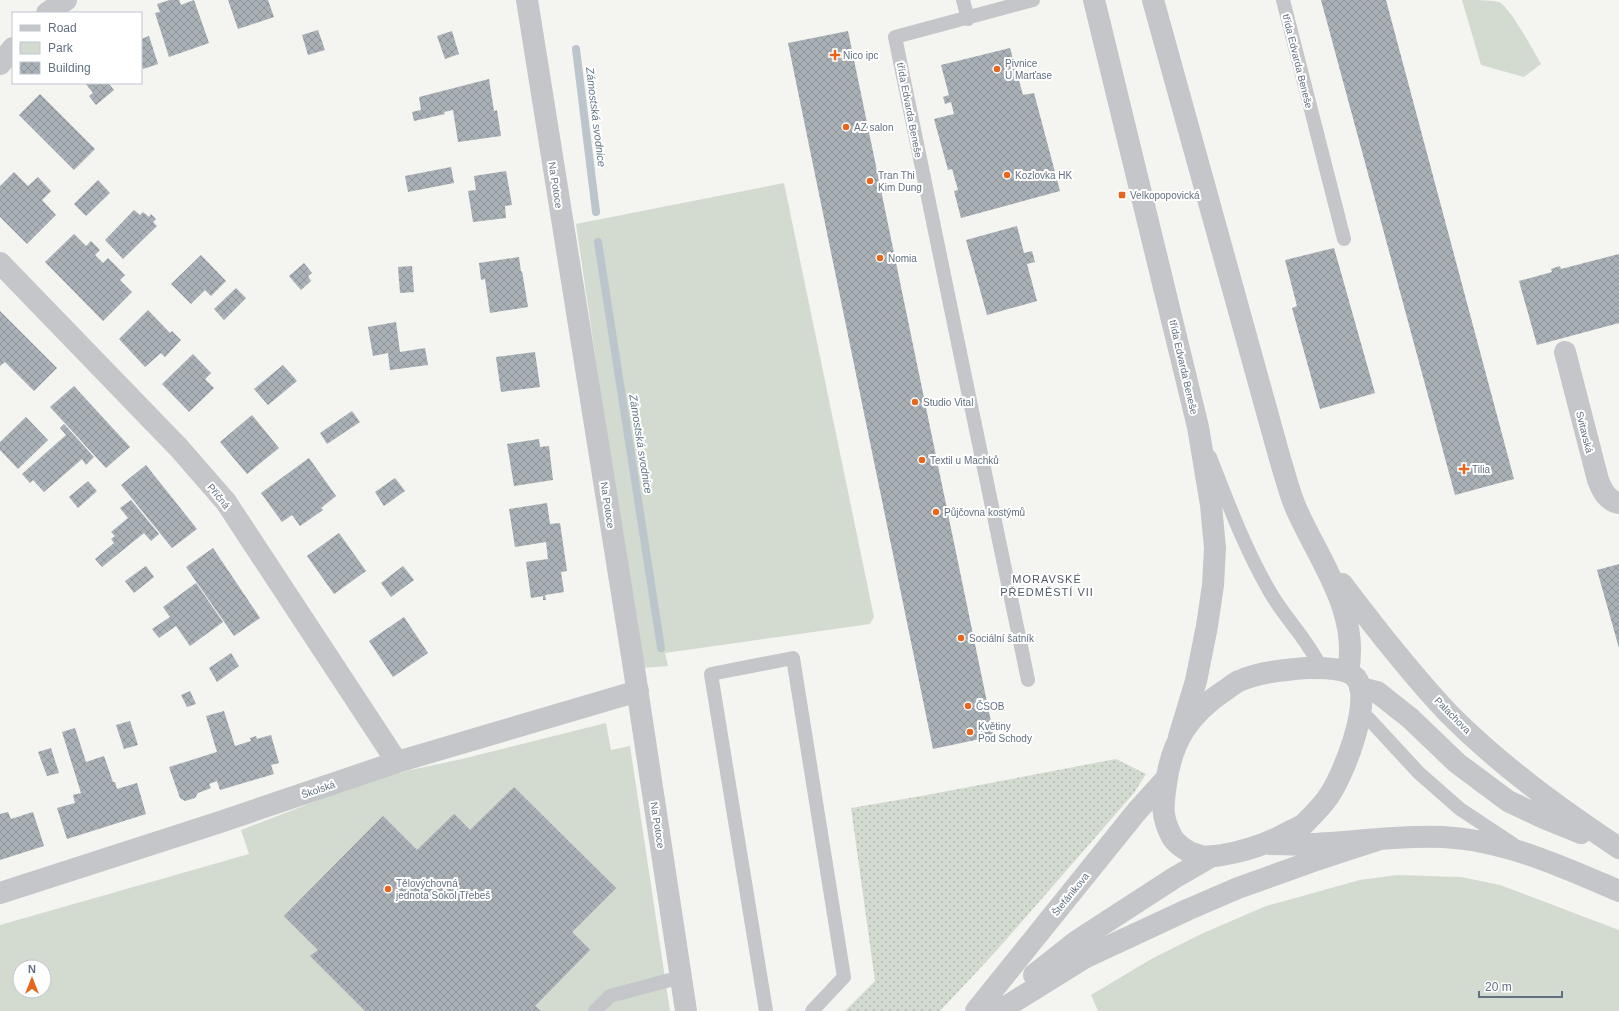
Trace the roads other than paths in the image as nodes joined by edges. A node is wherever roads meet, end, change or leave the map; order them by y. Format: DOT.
graph roads {
  1 [pos="66,0"];
  2 [pos="527,0"];
  3 [pos="963,0"];
  4 [pos="1033,0"];
  5 [pos="1094,0"];
  6 [pos="1152,0"];
  7 [pos="1282,0"];
  8 [pos="48,12"];
  9 [pos="968,18"];
  10 [pos="12,49"];
  11 [pos="0,64"];
  12 [pos="1344,239"];
  13 [pos="0,263"];
  14 [pos="1565,352"];
  15 [pos="1198,427"];
  16 [pos="1619,502"];
  17 [pos="1317,550"];
  18 [pos="1320,668"];
  19 [pos="1028,680"];
  20 [pos="1354,680"];
  21 [pos="638,691"];
  22 [pos="1361,714"];
  23 [pos="1179,737"];
  24 [pos="397,762"];
  25 [pos="1166,779"];
  26 [pos="1380,839"];
  27 [pos="1265,844"];
  28 [pos="1619,848"];
  29 [pos="1212,856"];
  30 [pos="1548,860"];
  31 [pos="1619,891"];
  32 [pos="0,893"];
  33 [pos="681,977"];
  34 [pos="595,1011"];
  35 [pos="686,1011"];
  36 [pos="766,1011"];
  37 [pos="812,1011"];
  38 [pos="976,1011"];
  39 [pos="989,1011"];
  40 [pos="999,1011"];
  1 -- 8 [label="street"];
  2 -- 21 [label="street, Na Potoce"];
  3 -- 9 [label="lane"];
  4 -- 9 [label="lane, třída Edvarda Beneše"];
  5 -- 15 [label="street, třída Edvarda Beneše"];
  6 -- 17 [label="street"];
  7 -- 12 [label="lane, třída Edvarda Beneše"];
  9 -- 19 [label="lane, třída Edvarda Beneše"];
  10 -- 11 [label="street"];
  13 -- 24 [label="street, Příčná"];
  14 -- 16 [label="street, Svitavská"];
  15 -- 18 [label="lane"];
  15 -- 23 [label="street, třída Edvarda Beneše"];
  17 -- 20 [label="street"];
  17 -- 28 [label="street, Palachova"];
  18 -- 20 [label="street"];
  18 -- 23 [label="street"];
  20 -- 22 [label="street"];
  20 -- 28 [label="street"];
  21 -- 24 [label="street, Školská"];
  21 -- 33 [label="street, Na Potoce"];
  22 -- 27 [label="street"];
  22 -- 30 [label="lane"];
  23 -- 25 [label="street"];
  24 -- 32 [label="street, Školská"];
  25 -- 29 [label="street"];
  25 -- 38 [label="street, Štefánikova"];
  26 -- 27 [label="street"];
  26 -- 30 [label="street"];
  26 -- 40 [label="street"];
  27 -- 29 [label="street"];
  29 -- 39 [label="street"];
  30 -- 31 [label="street"];
  33 -- 34 [label="lane"];
  33 -- 35 [label="street, Na Potoce"];
  36 -- 37 [label="lane"];
}
